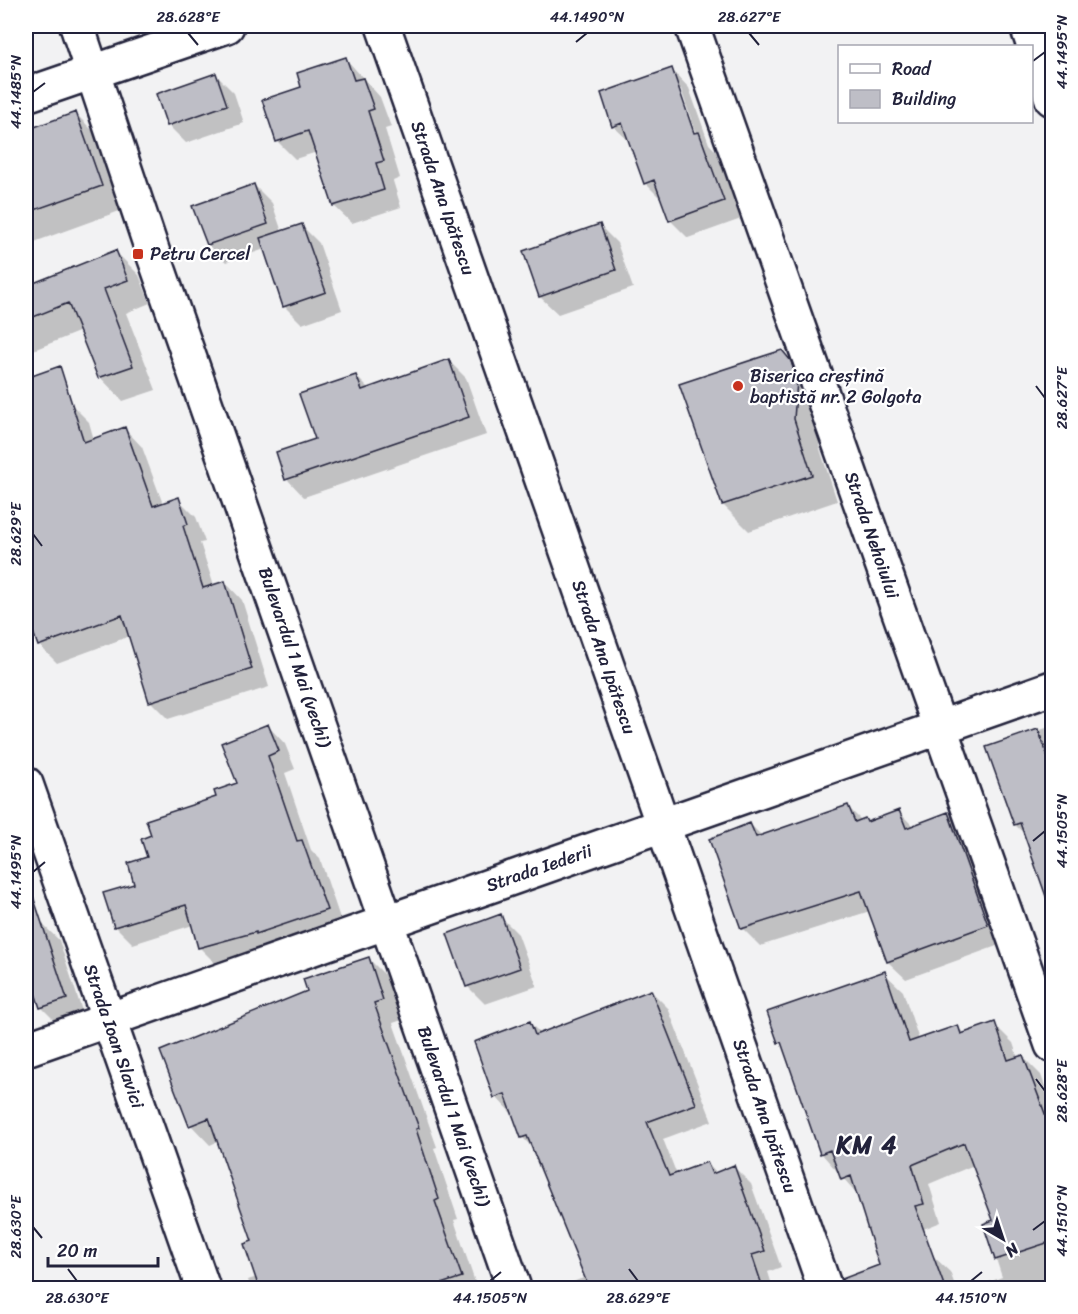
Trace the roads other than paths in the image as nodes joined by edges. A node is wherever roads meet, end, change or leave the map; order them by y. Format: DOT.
graph roads {
  1 [pos="77,26"];
  2 [pos="227,26"];
  3 [pos="383,26"];
  4 [pos="692,26"];
  5 [pos="1027,26"];
  6 [pos="93,72"];
  7 [pos="1049,89"];
  8 [pos="26,95"];
  9 [pos="1053,688"];
  10 [pos="940,727"];
  11 [pos="26,784"];
  12 [pos="663,825"];
  13 [pos="387,922"];
  14 [pos="109,1020"];
  15 [pos="1053,1045"];
  16 [pos="26,1049"];
  17 [pos="203,1288"];
  18 [pos="514,1288"];
  19 [pos="825,1288"];
  1 -- 6 [label="street, Bulevardul 1 Mai (vechi)"];
  2 -- 6 [label="street"];
  3 -- 12 [label="street, Strada Ana Ipătescu"];
  4 -- 10 [label="street, Strada Nehoiului"];
  5 -- 7 [label="street"];
  6 -- 8 [label="street"];
  6 -- 13 [label="street, Bulevardul 1 Mai (vechi)"];
  9 -- 10 [label="street, Strada Iederii"];
  10 -- 12 [label="street, Strada Iederii"];
  10 -- 15 [label="street, Strada Nehoiului"];
  11 -- 14 [label="street, Strada Ioan Slavici"];
  12 -- 13 [label="street, Strada Iederii"];
  12 -- 19 [label="street, Strada Ana Ipătescu"];
  13 -- 14 [label="street, Strada Iederii"];
  13 -- 18 [label="street, Bulevardul 1 Mai (vechi)"];
  14 -- 16 [label="street, Strada Iederii"];
  14 -- 17 [label="street, Strada Ioan Slavici"];
}
